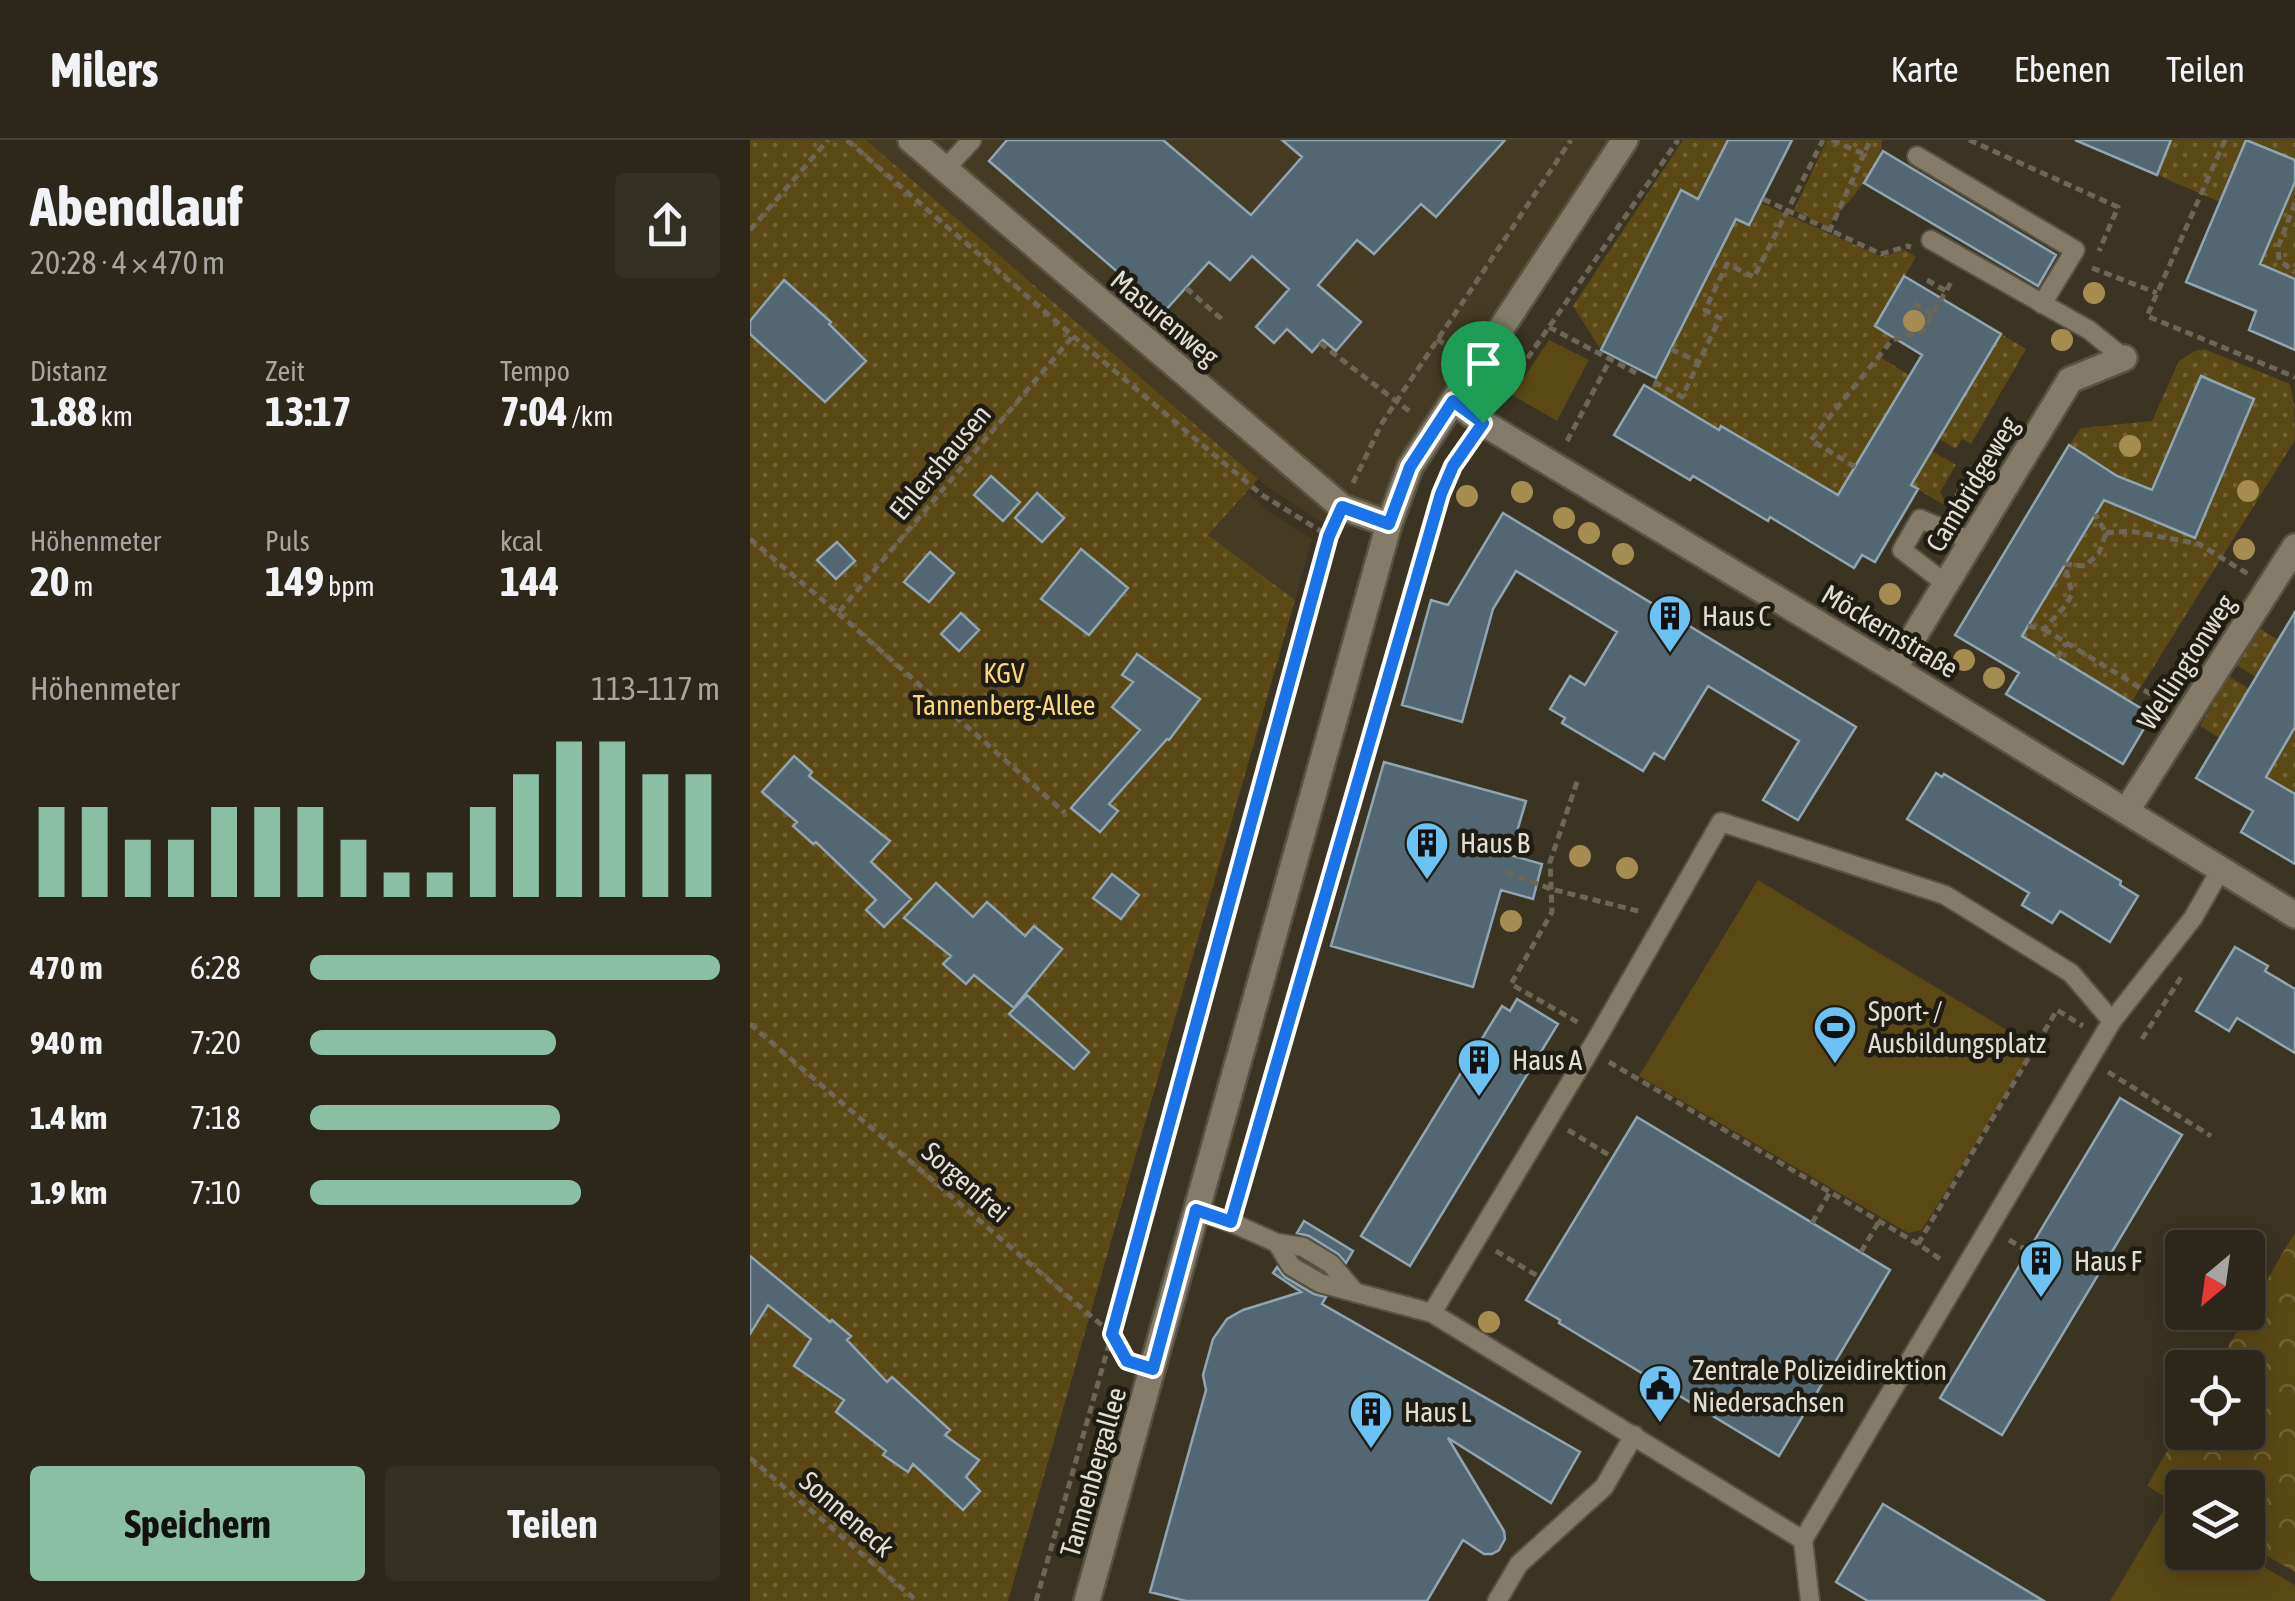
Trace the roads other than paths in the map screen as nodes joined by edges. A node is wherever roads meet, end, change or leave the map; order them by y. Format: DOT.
graph roads {
  1 [pos="912,140"];
  2 [pos="972,140"];
  3 [pos="1625,140"];
  4 [pos="1917,156"];
  5 [pos="945,170"];
  6 [pos="1927,248"];
  7 [pos="2042,304"];
  8 [pos="2124,358"];
  9 [pos="1453,401"];
  10 [pos="1389,524"];
  11 [pos="1972,541"];
  12 [pos="2295,547"];
  13 [pos="1946,584"];
  14 [pos="1894,669"];
  15 [pos="2127,810"];
  16 [pos="2221,868"];
  17 [pos="2295,915"];
  18 [pos="2112,1021"];
  19 [pos="1196,1210"];
  20 [pos="1432,1313"];
  21 [pos="1634,1435"];
  22 [pos="1803,1540"];
  23 [pos="1088,1601"];
  24 [pos="1497,1601"];
  25 [pos="1810,1601"];
  1 -- 5 [label="street, Masurenweg"];
  2 -- 5 [label="lane"];
  3 -- 9 [label="street, Tannenbergallee"];
  4 -- 7 [label="lane"];
  5 -- 10 [label="street, Masurenweg"];
  6 -- 7 [label="lane"];
  7 -- 8 [label="lane"];
  8 -- 11 [label="street, Cambridgeweg"];
  9 -- 10 [label="street, Tannenbergallee"];
  9 -- 14 [label="street, Möckernstraße"];
  10 -- 19 [label="street, Tannenbergallee"];
  11 -- 13 [label="street, Cambridgeweg"];
  11 -- 13 [label="lane"];
  12 -- 15 [label="street, Wellingtonweg"];
  13 -- 14 [label="street, Cambridgeweg"];
  14 -- 15 [label="street, Möckernstraße"];
  15 -- 16 [label="street, Möckernstraße"];
  16 -- 17 [label="street, Möckernstraße"];
  16 -- 18 [label="lane"];
  18 -- 20 [label="lane"];
  18 -- 22 [label="lane"];
  19 -- 20 [label="lane"];
  19 -- 23 [label="street, Tannenbergallee"];
  20 -- 21 [label="lane"];
  21 -- 22 [label="lane"];
  21 -- 24 [label="lane"];
  22 -- 25 [label="lane"];
}
